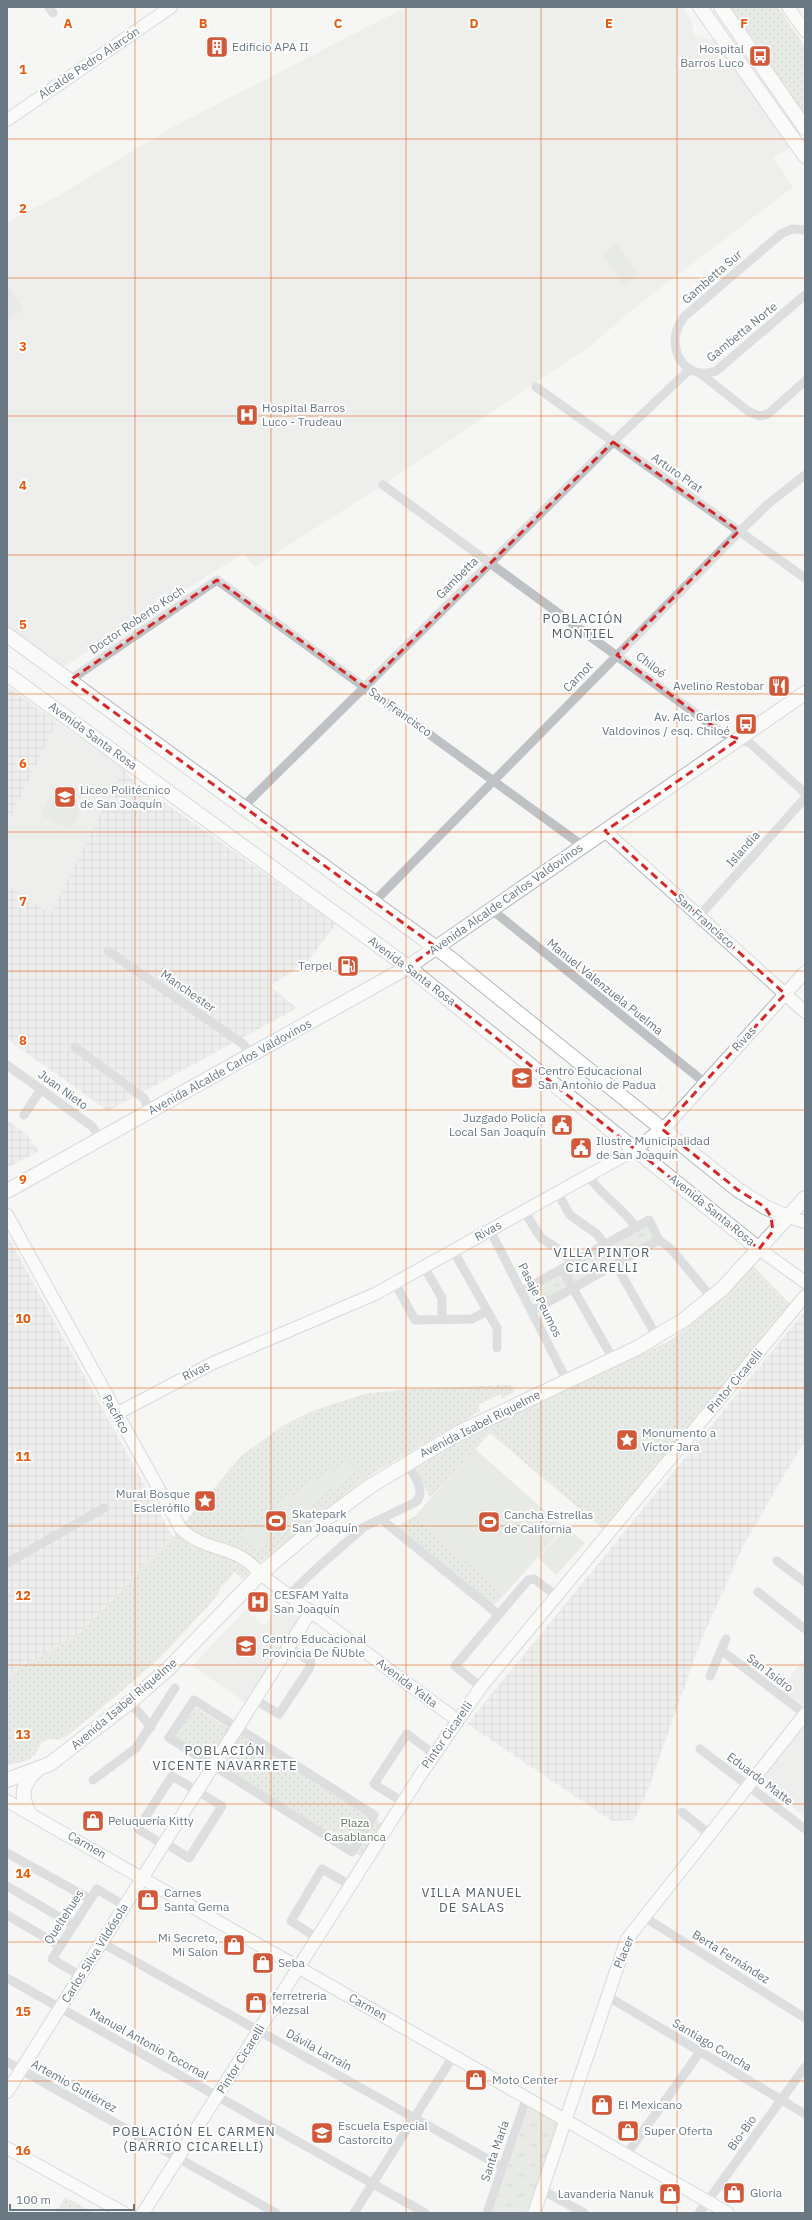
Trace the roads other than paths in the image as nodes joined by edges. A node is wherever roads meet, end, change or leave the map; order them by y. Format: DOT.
graph roads {
  1 [pos="171,7"];
  2 [pos="700,7"];
  3 [pos="721,7"];
  4 [pos="788,7"];
  5 [pos="805,31"];
  6 [pos="7,120"];
  7 [pos="805,128"];
  8 [pos="805,156"];
  9 [pos="805,230"];
  10 [pos="805,295"];
  11 [pos="690,369"];
  12 [pos="701,374"];
  13 [pos="805,381"];
  14 [pos="536,387"];
  15 [pos="613,442"];
  16 [pos="805,475"];
  17 [pos="383,484"];
  18 [pos="739,531"];
  19 [pos="490,563"];
  20 [pos="805,578"];
  21 [pos="217,580"];
  22 [pos="7,636"];
  23 [pos="617,655"];
  24 [pos="7,674"];
  25 [pos="70,680"];
  26 [pos="365,687"];
  27 [pos="805,693"];
  28 [pos="739,739"];
  29 [pos="494,780"];
  30 [pos="805,793"];
  31 [pos="805,798"];
  32 [pos="244,806"];
  33 [pos="605,831"];
  34 [pos="583,846"];
  35 [pos="375,901"];
  36 [pos="491,909"];
  37 [pos="699,916"];
  38 [pos="436,948"];
  39 [pos="108,951"];
  40 [pos="408,967"];
  41 [pos="805,972"];
  42 [pos="785,994"];
  43 [pos="805,1012"];
  44 [pos="75,1047"];
  45 [pos="251,1055"];
  46 [pos="7,1065"];
  47 [pos="704,1082"];
  48 [pos="41,1089"];
  49 [pos="150,1111"];
  50 [pos="24,1115"];
  51 [pos="662,1129"];
  52 [pos="100,1139"];
  53 [pos="636,1149"];
  54 [pos="588,1175"];
  55 [pos="7,1191"];
  56 [pos="556,1192"];
  57 [pos="805,1198"];
  58 [pos="765,1207"];
  59 [pos="524,1211"];
  60 [pos="7,1215"];
  61 [pos="788,1217"];
  62 [pos="805,1222"];
  63 [pos="636,1228"];
  64 [pos="490,1230"];
  65 [pos="770,1237"];
  66 [pos="659,1240"];
  67 [pos="605,1245"];
  68 [pos="759,1249"];
  69 [pos="453,1250"];
  70 [pos="572,1264"];
  71 [pos="616,1264"];
  72 [pos="424,1267"];
  73 [pos="562,1268"];
  74 [pos="805,1282"];
  75 [pos="395,1283"];
  76 [pos="573,1288"];
  77 [pos="522,1291"];
  78 [pos="805,1296"];
  79 [pos="712,1298"];
  80 [pos="487,1311"];
  81 [pos="532,1311"];
  82 [pos="442,1320"];
  83 [pos="657,1337"];
  84 [pos="497,1348"];
  85 [pos="613,1359"];
  86 [pos="567,1381"];
  87 [pos="116,1414"];
  88 [pos="406,1462"];
  89 [pos="104,1508"];
  90 [pos="381,1519"];
  91 [pos="777,1561"];
  92 [pos="7,1563"];
  93 [pos="260,1574"];
  94 [pos="805,1582"];
  95 [pos="758,1592"];
  96 [pos="289,1596"];
  97 [pos="557,1596"];
  98 [pos="311,1611"];
  99 [pos="498,1614"];
  100 [pos="805,1629"];
  101 [pos="726,1639"];
  102 [pos="289,1647"];
  103 [pos="721,1650"];
  104 [pos="710,1676"];
  105 [pos="481,1687"];
  106 [pos="175,1688"];
  107 [pos="255,1700"];
  108 [pos="130,1702"];
  109 [pos="805,1714"];
  110 [pos="457,1720"];
  111 [pos="151,1727"];
  112 [pos="238,1728"];
  113 [pos="700,1749"];
  114 [pos="434,1754"];
  115 [pos="214,1765"];
  116 [pos="37,1770"];
  117 [pos="7,1780"];
  118 [pos="93,1780"];
  119 [pos="748,1786"];
  120 [pos="198,1791"];
  121 [pos="7,1801"];
  122 [pos="403,1802"];
  123 [pos="28,1811"];
  124 [pos="682,1812"];
  125 [pos="805,1829"];
  126 [pos="710,1834"];
  127 [pos="165,1844"];
  128 [pos="7,1853"];
  129 [pos="143,1878"];
  130 [pos="7,1886"];
  131 [pos="350,1886"];
  132 [pos="90,1899"];
  133 [pos="125,1906"];
  134 [pos="7,1915"];
  135 [pos="644,1917"];
  136 [pos="73,1925"];
  137 [pos="317,1938"];
  138 [pos="102,1943"];
  139 [pos="60,1946"];
  140 [pos="299,1968"];
  141 [pos="81,1976"];
  142 [pos="7,1978"];
  143 [pos="607,1996"];
  144 [pos="60,2008"];
  145 [pos="805,2018"];
  146 [pos="259,2031"];
  147 [pos="700,2052"];
  148 [pos="454,2055"];
  149 [pos="7,2062"];
  150 [pos="805,2067"];
  151 [pos="21,2070"];
  152 [pos="7,2092"];
  153 [pos="217,2096"];
  154 [pos="527,2097"];
  155 [pos="781,2100"];
  156 [pos="805,2114"];
  157 [pos="414,2118"];
  158 [pos="566,2120"];
  159 [pos="7,2148"];
  160 [pos="626,2155"];
  161 [pos="178,2158"];
  162 [pos="502,2167"];
  163 [pos="373,2183"];
  164 [pos="542,2190"];
  165 [pos="707,2201"];
  166 [pos="124,2213"];
  167 [pos="143,2213"];
  168 [pos="276,2213"];
  169 [pos="354,2213"];
  170 [pos="426,2213"];
  171 [pos="487,2213"];
  172 [pos="534,2213"];
  173 [pos="584,2213"];
  174 [pos="699,2213"];
  175 [pos="728,2213"];
  1 -- 6 [label="street, Alcalde Pedro Alarcón"];
  2 -- 8 [label="main road"];
  3 -- 7 [label="main road"];
  4 -- 5 [label="street"];
  9 -- 11 [label="street, Gambetta Sur"];
  10 -- 12 [label="street, Gambetta Norte"];
  11 -- 12 [label="street, Gambetta Norte"];
  11 -- 15 [label="street, Gambetta"];
  12 -- 13 [label="street"];
  14 -- 15 [label="street, Arturo Prat"];
  15 -- 18 [label="street, Arturo Prat"];
  15 -- 19 [label="street, Gambetta"];
  16 -- 18 [label="street, Carnot"];
  17 -- 19 [label="street, Chiloé"];
  18 -- 20 [label="street, Arturo Prat"];
  18 -- 23 [label="street, Carnot"];
  19 -- 23 [label="street, Chiloé"];
  19 -- 26 [label="street, Gambetta"];
  21 -- 25 [label="street, Doctor Roberto Koch"];
  21 -- 26 [label="street, San Francisco"];
  22 -- 25 [label="main road"];
  23 -- 28 [label="street, Chiloé"];
  23 -- 29 [label="street, Carnot"];
  24 -- 40 [label="main road, Avenida Santa Rosa"];
  25 -- 32 [label="main road"];
  26 -- 29 [label="street, San Francisco"];
  26 -- 32 [label="street, Gambetta"];
  27 -- 28 [label="main road, Avenida Alcalde Carlos Valdovinos"];
  28 -- 30 [label="street, Chiloé"];
  28 -- 33 [label="main road, Avenida Alcalde Carlos Valdovinos"];
  29 -- 34 [label="street, San Francisco"];
  29 -- 35 [label="street, Carnot"];
  31 -- 37 [label="street, Islandia"];
  32 -- 35 [label="main road"];
  33 -- 34 [label="main road, Avenida Alcalde Carlos Valdovinos"];
  33 -- 37 [label="street, San Francisco"];
  34 -- 36 [label="main road, Avenida Alcalde Carlos Valdovinos"];
  35 -- 38 [label="main road"];
  36 -- 38 [label="main road, Avenida Alcalde Carlos Valdovinos"];
  36 -- 47 [label="street, Manuel Valenzuela Puelma"];
  37 -- 42 [label="street, San Francisco"];
  38 -- 40 [label="main road, Avenida Alcalde Carlos Valdovinos"];
  38 -- 51 [label="main road"];
  39 -- 45 [label="street, Manchester"];
  40 -- 45 [label="main road, Avenida Alcalde Carlos Valdovinos"];
  40 -- 53 [label="main road, Avenida Santa Rosa"];
  41 -- 42 [label="street, Rivas"];
  42 -- 43 [label="street, San Francisco"];
  42 -- 47 [label="street, Rivas"];
  44 -- 49 [label="street"];
  45 -- 49 [label="main road, Avenida Alcalde Carlos Valdovinos"];
  46 -- 48 [label="street, Juan Nieto"];
  47 -- 51 [label="street, Rivas"];
  48 -- 50 [label="street"];
  48 -- 52 [label="street, Juan Nieto"];
  49 -- 52 [label="main road, Avenida Alcalde Carlos Valdovinos"];
  51 -- 53 [label="street, Rivas"];
  51 -- 58 [label="main road"];
  52 -- 55 [label="main road, Avenida Alcalde Carlos Valdovinos"];
  53 -- 54 [label="street, Rivas"];
  53 -- 68 [label="main road, Avenida Santa Rosa"];
  54 -- 56 [label="street, Rivas"];
  54 -- 63 [label="street"];
  56 -- 59 [label="street, Rivas"];
  56 -- 67 [label="street"];
  57 -- 61 [label="main road, Avenida Isabel Riquelme"];
  58 -- 61 [label="main road"];
  58 -- 65 [label="main road"];
  59 -- 64 [label="street, Rivas"];
  59 -- 70 [label="street"];
  60 -- 87 [label="street, Pacifico"];
  61 -- 62 [label="street"];
  61 -- 65 [label="main road, Avenida Isabel Riquelme"];
  63 -- 66 [label="street"];
  63 -- 67 [label="street"];
  64 -- 69 [label="street, Rivas"];
  64 -- 77 [label="street, Pasaje Peumos"];
  65 -- 68 [label="main road, Avenida Isabel Riquelme"];
  66 -- 71 [label="street"];
  66 -- 79 [label="street"];
  67 -- 70 [label="street"];
  68 -- 74 [label="street, Avenida Santa Rosa"];
  68 -- 79 [label="main road, Avenida Isabel Riquelme"];
  69 -- 72 [label="street, Rivas"];
  69 -- 80 [label="street"];
  70 -- 73 [label="street"];
  71 -- 76 [label="street"];
  71 -- 83 [label="street"];
  72 -- 75 [label="street, Rivas"];
  72 -- 82 [label="street"];
  73 -- 76 [label="street"];
  73 -- 77 [label="street"];
  75 -- 82 [label="street"];
  75 -- 87 [label="street, Rivas"];
  76 -- 81 [label="street"];
  76 -- 85 [label="street"];
  77 -- 81 [label="street, Pasaje Peumos"];
  78 -- 97 [label="street, Pintor Cicarelli"];
  79 -- 83 [label="main road, Avenida Isabel Riquelme"];
  80 -- 82 [label="street"];
  80 -- 84 [label="street"];
  81 -- 86 [label="street, Pasaje Peumos"];
  83 -- 85 [label="main road, Avenida Isabel Riquelme"];
  85 -- 86 [label="main road, Avenida Isabel Riquelme"];
  86 -- 88 [label="main road, Avenida Isabel Riquelme"];
  87 -- 93 [label="street, Pacifico"];
  88 -- 90 [label="street"];
  88 -- 93 [label="main road, Avenida Isabel Riquelme"];
  89 -- 92 [label="street"];
  90 -- 96 [label="street"];
  90 -- 99 [label="street"];
  91 -- 94 [label="street"];
  93 -- 96 [label="street, Avenida Yalta"];
  93 -- 108 [label="main road, Avenida Isabel Riquelme"];
  95 -- 100 [label="street"];
  96 -- 98 [label="street, Avenida Yalta"];
  97 -- 99 [label="street"];
  97 -- 105 [label="street, Pintor Cicarelli"];
  98 -- 102 [label="street, Carlos Silva Vildósola"];
  98 -- 110 [label="street, Avenida Yalta"];
  99 -- 105 [label="street"];
  101 -- 103 [label="street"];
  102 -- 107 [label="street, Carlos Silva Vildósola"];
  102 -- 107 [label="street"];
  103 -- 104 [label="street"];
  103 -- 109 [label="street, San Isidro"];
  105 -- 110 [label="street, Pintor Cicarelli"];
  106 -- 111 [label="street"];
  107 -- 112 [label="street, Carlos Silva Vildósola"];
  108 -- 111 [label="street"];
  108 -- 116 [label="main road, Avenida Isabel Riquelme"];
  109 -- 119 [label="street, Placer"];
  110 -- 114 [label="street, Pintor Cicarelli"];
  111 -- 118 [label="street"];
  112 -- 115 [label="street, Carlos Silva Vildósola"];
  112 -- 115 [label="street"];
  112 -- 115 [label="street"];
  113 -- 119 [label="street, Eduardo Matte"];
  114 -- 122 [label="street, Pintor Cicarelli"];
  114 -- 122 [label="street"];
  115 -- 120 [label="street, Carlos Silva Vildósola"];
  116 -- 117 [label="main road, Avenida Isabel Riquelme"];
  116 -- 123 [label="main road"];
  119 -- 125 [label="street, Eduardo Matte"];
  119 -- 126 [label="street, Placer"];
  120 -- 127 [label="street, Carlos Silva Vildósola"];
  120 -- 127 [label="street"];
  120 -- 127 [label="street"];
  121 -- 123 [label="street, Carmen"];
  122 -- 131 [label="street, Pintor Cicarelli"];
  123 -- 129 [label="street, Carmen"];
  124 -- 126 [label="street"];
  126 -- 135 [label="street, Placer"];
  127 -- 129 [label="street, Carlos Silva Vildósola"];
  128 -- 132 [label="street"];
  129 -- 133 [label="street, Carlos Silva Vildósola"];
  129 -- 140 [label="street, Carmen"];
  130 -- 136 [label="street"];
  131 -- 137 [label="street, Pintor Cicarelli"];
  131 -- 137 [label="street"];
  132 -- 133 [label="street, Queltehues"];
  132 -- 136 [label="street, Queltehues"];
  133 -- 138 [label="street, Carlos Silva Vildósola"];
  134 -- 139 [label="street"];
  135 -- 143 [label="street, Placer"];
  135 -- 145 [label="street, Berta Fernández"];
  136 -- 139 [label="street, Queltehues"];
  137 -- 140 [label="street, Pintor Cicarelli"];
  138 -- 141 [label="street, Carlos Silva Vildósola"];
  138 -- 146 [label="street, Dávila Larraín"];
  139 -- 141 [label="street, Queltehues"];
  140 -- 146 [label="street, Pintor Cicarelli"];
  140 -- 148 [label="street, Carmen"];
  141 -- 144 [label="street, Carlos Silva Vildósola"];
  142 -- 144 [label="street, Manuel Antonio Tocornal"];
  143 -- 147 [label="street, Santiago Concha"];
  143 -- 158 [label="street, Placer"];
  144 -- 151 [label="street, Carlos Silva Vildósola"];
  144 -- 153 [label="street, Manuel Antonio Tocornal"];
  146 -- 153 [label="street, Pintor Cicarelli"];
  146 -- 157 [label="street, Dávila Larraín"];
  147 -- 155 [label="street, Santiago Concha"];
  147 -- 160 [label="street"];
  148 -- 154 [label="street, Carmen"];
  148 -- 157 [label="street"];
  149 -- 151 [label="street, Artemio Gutiérrez"];
  150 -- 155 [label="street, Bio-Bio"];
  151 -- 152 [label="street, Carlos Silva Vildósola"];
  151 -- 161 [label="street, Artemio Gutiérrez"];
  153 -- 161 [label="street, Pintor Cicarelli"];
  153 -- 163 [label="street, Manuel Antonio Tocornal"];
  154 -- 158 [label="street, Carmen"];
  154 -- 162 [label="street, Santa María"];
  155 -- 156 [label="street, Santiago Concha"];
  155 -- 165 [label="street, Bio-Bio"];
  157 -- 162 [label="street, Dávila Larraín"];
  157 -- 163 [label="street"];
  158 -- 160 [label="street, Carmen"];
  158 -- 164 [label="street, Placer"];
  159 -- 166 [label="street"];
  160 -- 165 [label="street, Carmen"];
  161 -- 167 [label="street, Pintor Cicarelli"];
  161 -- 168 [label="street, Artemio Gutiérrez"];
  162 -- 171 [label="street, Santa María"];
  163 -- 169 [label="street"];
  163 -- 170 [label="street, Manuel Antonio Tocornal"];
  164 -- 172 [label="street, Placer"];
  164 -- 173 [label="street"];
  165 -- 174 [label="street, Bio-Bio"];
  165 -- 175 [label="street, Carmen"];
}
